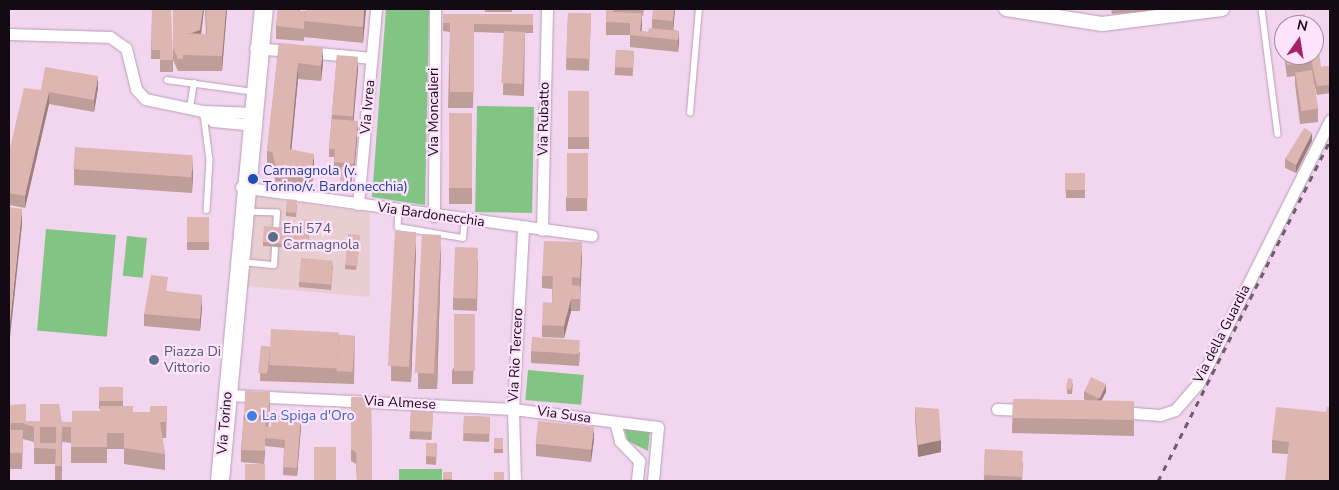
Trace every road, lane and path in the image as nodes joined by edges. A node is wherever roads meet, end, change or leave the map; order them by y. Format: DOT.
graph roads {
  1 [pos="257,9"];
  2 [pos="264,9"];
  3 [pos="376,9"];
  4 [pos="435,9"];
  5 [pos="546,9"];
  6 [pos="699,9"];
  7 [pos="1006,9"];
  8 [pos="1222,9"];
  9 [pos="1262,9"];
  10 [pos="9,34"];
  11 [pos="257,48"];
  12 [pos="372,58"];
  13 [pos="167,80"];
  14 [pos="194,83"];
  15 [pos="253,92"];
  16 [pos="190,109"];
  17 [pos="202,111"];
  18 [pos="690,112"];
  19 [pos="251,119"];
  20 [pos="1330,120"];
  21 [pos="1278,134"];
  22 [pos="245,187"];
  23 [pos="358,204"];
  24 [pos="207,210"];
  25 [pos="399,210"];
  26 [pos="243,212"];
  27 [pos="434,216"];
  28 [pos="465,220"];
  29 [pos="524,228"];
  30 [pos="542,230"];
  31 [pos="592,236"];
  32 [pos="239,266"];
  33 [pos="228,395"];
  34 [pos="514,409"];
  35 [pos="997,409"];
  36 [pos="1036,410"];
  37 [pos="1104,411"];
  38 [pos="615,422"];
  39 [pos="220,481"];
  40 [pos="515,481"];
  41 [pos="637,481"];
  42 [pos="653,481"];
  1 -- 11 [label="main road"];
  2 -- 11 [label="main road"];
  3 -- 12 [label="street, Via Ivrea"];
  4 -- 27 [label="street, Via Moncalieri"];
  5 -- 30 [label="street, Via Rubatto"];
  6 -- 18 [label="lane"];
  7 -- 8 [label="street"];
  9 -- 21 [label="lane"];
  10 -- 16 [label="street"];
  11 -- 12 [label="street"];
  11 -- 15 [label="main road, Via Torino"];
  12 -- 23 [label="street, Via Ivrea"];
  13 -- 14 [label="lane"];
  14 -- 15 [label="lane"];
  14 -- 16 [label="lane"];
  15 -- 19 [label="main road, Via Torino"];
  16 -- 17 [label="street"];
  17 -- 19 [label="street"];
  17 -- 24 [label="lane"];
  19 -- 22 [label="main road, Via Torino"];
  20 -- 37 [label="street, Via della Guardia"];
  22 -- 23 [label="street, Via Bardonecchia"];
  22 -- 26 [label="main road, Via Torino"];
  23 -- 25 [label="street, Via Bardonecchia"];
  25 -- 27 [label="street, Via Bardonecchia"];
  25 -- 28 [label="lane"];
  26 -- 32 [label="main road, Via Torino"];
  26 -- 32 [label="lane"];
  27 -- 28 [label="street, Via Bardonecchia"];
  28 -- 29 [label="street, Via Bardonecchia"];
  29 -- 30 [label="street, Via Bardonecchia"];
  29 -- 34 [label="street, Via Rio Tercero"];
  30 -- 31 [label="street, Via Bardonecchia"];
  32 -- 33 [label="main road, Via Torino"];
  33 -- 34 [label="street, Via Almese"];
  33 -- 39 [label="main road, Via Torino"];
  34 -- 38 [label="street, Via Susa"];
  34 -- 40 [label="street, Via Rio Tercero"];
  35 -- 36 [label="street"];
  38 -- 41 [label="street"];
  38 -- 42 [label="street, Via Susa"];
}
